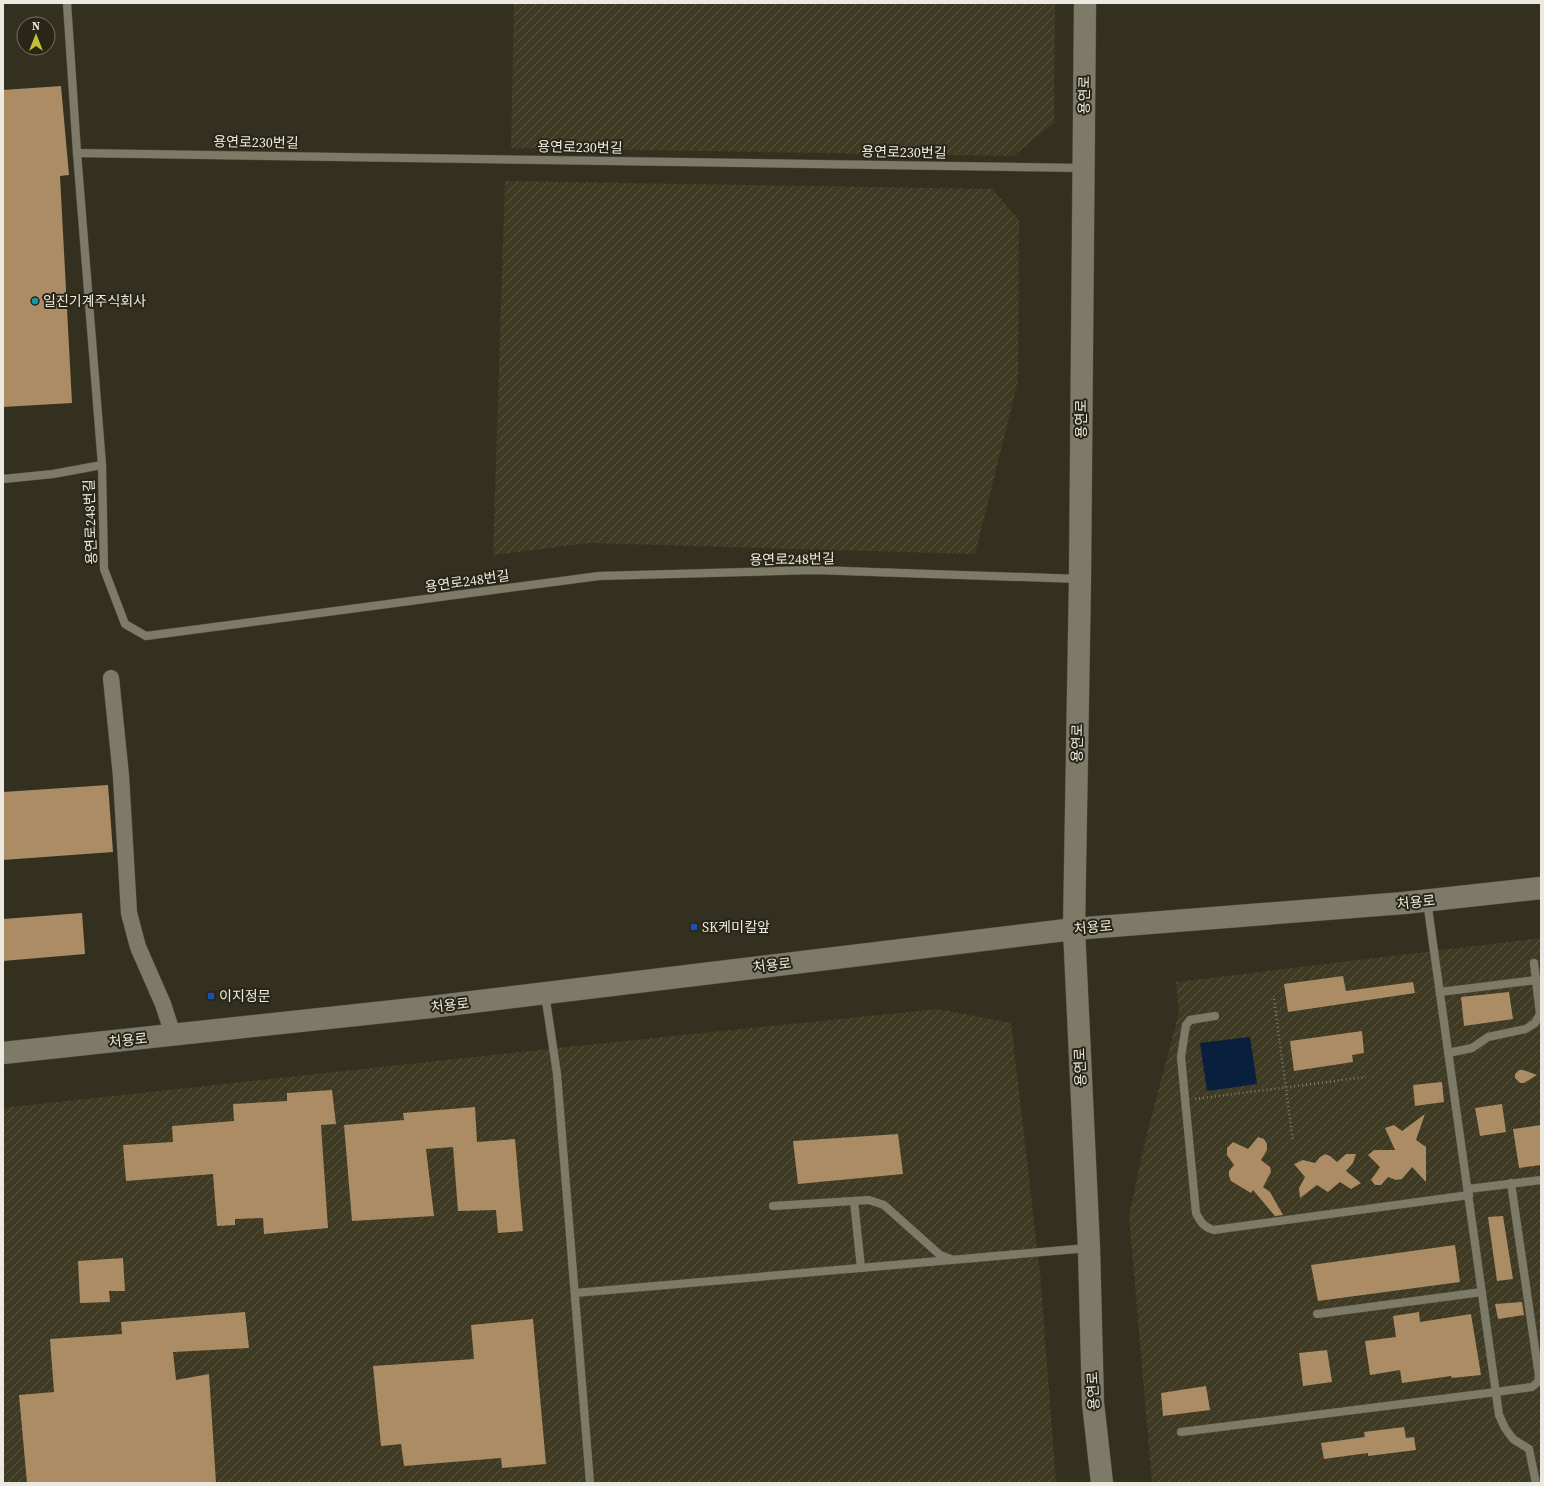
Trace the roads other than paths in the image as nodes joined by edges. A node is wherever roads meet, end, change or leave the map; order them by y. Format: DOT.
graph roads {
  1 [pos="67,3"];
  2 [pos="1085,3"];
  3 [pos="77,153"];
  4 [pos="1082,168"];
  5 [pos="102,465"];
  6 [pos="3,479"];
  7 [pos="1080,579"];
  8 [pos="111,678"];
  9 [pos="1541,888"];
  10 [pos="1427,901"];
  11 [pos="1074,928"];
  12 [pos="1534,962"];
  13 [pos="1536,980"];
  14 [pos="1440,992"];
  15 [pos="545,993"];
  16 [pos="1215,1016"];
  17 [pos="174,1035"];
  18 [pos="1448,1052"];
  19 [pos="3,1053"];
  20 [pos="1541,1180"];
  21 [pos="1511,1183"];
  22 [pos="1468,1192"];
  23 [pos="854,1201"];
  24 [pos="773,1206"];
  25 [pos="1089,1248"];
  26 [pos="954,1260"];
  27 [pos="861,1268"];
  28 [pos="1482,1292"];
  29 [pos="575,1293"];
  30 [pos="1317,1314"];
  31 [pos="1496,1392"];
  32 [pos="1181,1432"];
  33 [pos="590,1483"];
  34 [pos="1102,1483"];
  35 [pos="1536,1483"];
  1 -- 3 [label="lane"];
  2 -- 4 [label="street, 용연로"];
  3 -- 4 [label="lane, 용연로230번길"];
  3 -- 5 [label="lane"];
  4 -- 7 [label="street, 용연로"];
  5 -- 6 [label="lane, 용연로248번길"];
  5 -- 7 [label="lane, 용연로248번길"];
  7 -- 11 [label="street, 용연로"];
  8 -- 17 [label="street"];
  9 -- 10 [label="street, 처용로"];
  10 -- 11 [label="street, 처용로"];
  10 -- 14 [label="lane"];
  11 -- 15 [label="street, 처용로"];
  11 -- 25 [label="street, 용연로"];
  12 -- 13 [label="lane"];
  13 -- 14 [label="lane"];
  13 -- 18 [label="lane"];
  14 -- 18 [label="lane"];
  15 -- 17 [label="street, 처용로"];
  15 -- 29 [label="lane"];
  16 -- 22 [label="lane"];
  17 -- 19 [label="street, 처용로"];
  18 -- 22 [label="lane"];
  20 -- 21 [label="lane"];
  21 -- 22 [label="lane"];
  21 -- 31 [label="lane"];
  22 -- 28 [label="lane"];
  23 -- 24 [label="lane"];
  23 -- 26 [label="lane"];
  23 -- 27 [label="lane"];
  25 -- 26 [label="lane"];
  25 -- 34 [label="street, 용연로"];
  26 -- 27 [label="lane"];
  27 -- 29 [label="lane"];
  28 -- 30 [label="lane"];
  28 -- 31 [label="lane"];
  29 -- 33 [label="lane"];
  31 -- 32 [label="lane"];
  31 -- 35 [label="lane"];
}
